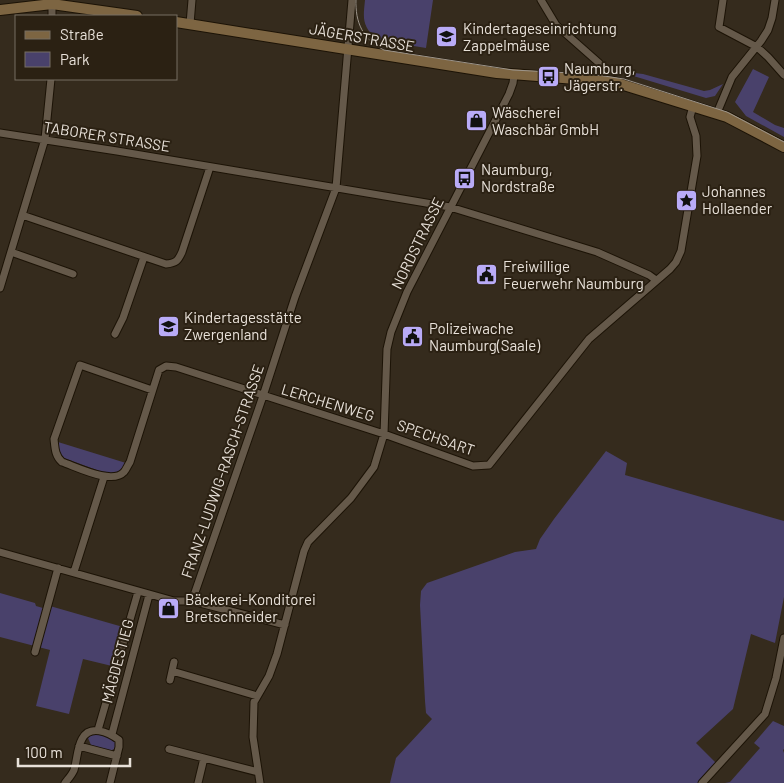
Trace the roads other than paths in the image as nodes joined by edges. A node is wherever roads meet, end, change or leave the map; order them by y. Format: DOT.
graph roads {
  1 [pos="192,0"];
  2 [pos="352,0"];
  3 [pos="541,0"];
  4 [pos="723,0"];
  5 [pos="774,0"];
  6 [pos="52,2"];
  7 [pos="0,10"];
  8 [pos="52,15"];
  9 [pos="131,15"];
  10 [pos="178,22"];
  11 [pos="190,24"];
  12 [pos="757,47"];
  13 [pos="348,49"];
  14 [pos="514,75"];
  15 [pos="784,75"];
  16 [pos="51,80"];
  17 [pos="601,80"];
  18 [pos="693,106"];
  19 [pos="717,114"];
  20 [pos="0,133"];
  21 [pos="45,139"];
  22 [pos="784,147"];
  23 [pos="210,167"];
  24 [pos="336,188"];
  25 [pos="450,207"];
  26 [pos="22,215"];
  27 [pos="11,252"];
  28 [pos="144,257"];
  29 [pos="73,274"];
  30 [pos="656,280"];
  31 [pos="0,288"];
  32 [pos="115,334"];
  33 [pos="152,390"];
  34 [pos="263,396"];
  35 [pos="384,434"];
  36 [pos="104,477"];
  37 [pos="0,552"];
  38 [pos="58,568"];
  39 [pos="74,572"];
  40 [pos="138,592"];
  41 [pos="149,594"];
  42 [pos="192,601"];
  43 [pos="285,625"];
  44 [pos="784,638"];
  45 [pos="35,652"];
  46 [pos="174,662"];
  47 [pos="172,671"];
  48 [pos="170,680"];
  49 [pos="257,696"];
  50 [pos="98,730"];
  51 [pos="112,734"];
  52 [pos="79,746"];
  53 [pos="169,749"];
  54 [pos="117,756"];
  55 [pos="204,758"];
  56 [pos="258,772"];
  57 [pos="65,783"];
  58 [pos="110,783"];
  59 [pos="198,783"];
  60 [pos="260,783"];
  61 [pos="702,783"];
  1 -- 11 [label="street"];
  2 -- 13 [label="street, FRANZ-LUDWIG-RASCH-STRASSE"];
  3 -- 17 [label="street"];
  4 -- 12 [label="street"];
  5 -- 12 [label="street"];
  6 -- 7 [label="main road"];
  6 -- 8 [label="street"];
  6 -- 9 [label="main road"];
  10 -- 11 [label="main road, JÄGERSTRASSE"];
  11 -- 13 [label="main road, JÄGERSTRASSE"];
  12 -- 15 [label="street"];
  12 -- 19 [label="street"];
  13 -- 14 [label="main road, JÄGERSTRASSE"];
  13 -- 24 [label="street, FRANZ-LUDWIG-RASCH-STRASSE"];
  14 -- 17 [label="main road, JÄGERSTRASSE"];
  14 -- 25 [label="street, NORDSTRASSE"];
  16 -- 21 [label="street"];
  17 -- 18 [label="main road, JÄGERSTRASSE"];
  18 -- 19 [label="main road, JÄGERSTRASSE"];
  18 -- 30 [label="street, SPECHSART"];
  19 -- 22 [label="main road, JÄGERSTRASSE"];
  20 -- 21 [label="street, TABORER STRASSE"];
  21 -- 23 [label="street, TABORER STRASSE"];
  21 -- 26 [label="street"];
  23 -- 24 [label="street, TABORER STRASSE"];
  23 -- 28 [label="street"];
  24 -- 25 [label="street, TABORER STRASSE"];
  24 -- 34 [label="street, FRANZ-LUDWIG-RASCH-STRASSE"];
  25 -- 30 [label="street, TABORER STRASSE"];
  25 -- 35 [label="street, NORDSTRASSE"];
  26 -- 27 [label="street"];
  26 -- 28 [label="street"];
  27 -- 29 [label="street"];
  27 -- 31 [label="street"];
  28 -- 32 [label="street"];
  30 -- 35 [label="street, SPECHSART"];
  33 -- 34 [label="street, LERCHENWEG"];
  33 -- 36 [label="street, LERCHENWEG"];
  33 -- 36 [label="street"];
  34 -- 35 [label="street, LERCHENWEG"];
  34 -- 42 [label="street, FRANZ-LUDWIG-RASCH-STRASSE"];
  35 -- 43 [label="street, SPECHSART"];
  36 -- 39 [label="street"];
  37 -- 38 [label="street"];
  38 -- 39 [label="street"];
  38 -- 45 [label="street"];
  39 -- 40 [label="street"];
  40 -- 41 [label="street"];
  40 -- 50 [label="street, MÄGDESTIEG"];
  41 -- 42 [label="street"];
  41 -- 51 [label="street, MÄGDESTIEG"];
  42 -- 43 [label="street"];
  43 -- 49 [label="street, SPECHSART"];
  44 -- 61 [label="street"];
  46 -- 47 [label="street"];
  47 -- 48 [label="street"];
  47 -- 49 [label="street"];
  49 -- 56 [label="street, SPECHSART"];
  50 -- 51 [label="street"];
  50 -- 52 [label="street"];
  51 -- 54 [label="street, MÄGDESTIEG"];
  52 -- 54 [label="street"];
  52 -- 57 [label="street"];
  53 -- 55 [label="street"];
  54 -- 58 [label="street"];
  55 -- 56 [label="street"];
  55 -- 59 [label="street"];
  56 -- 60 [label="street, SPECHSART"];
}
